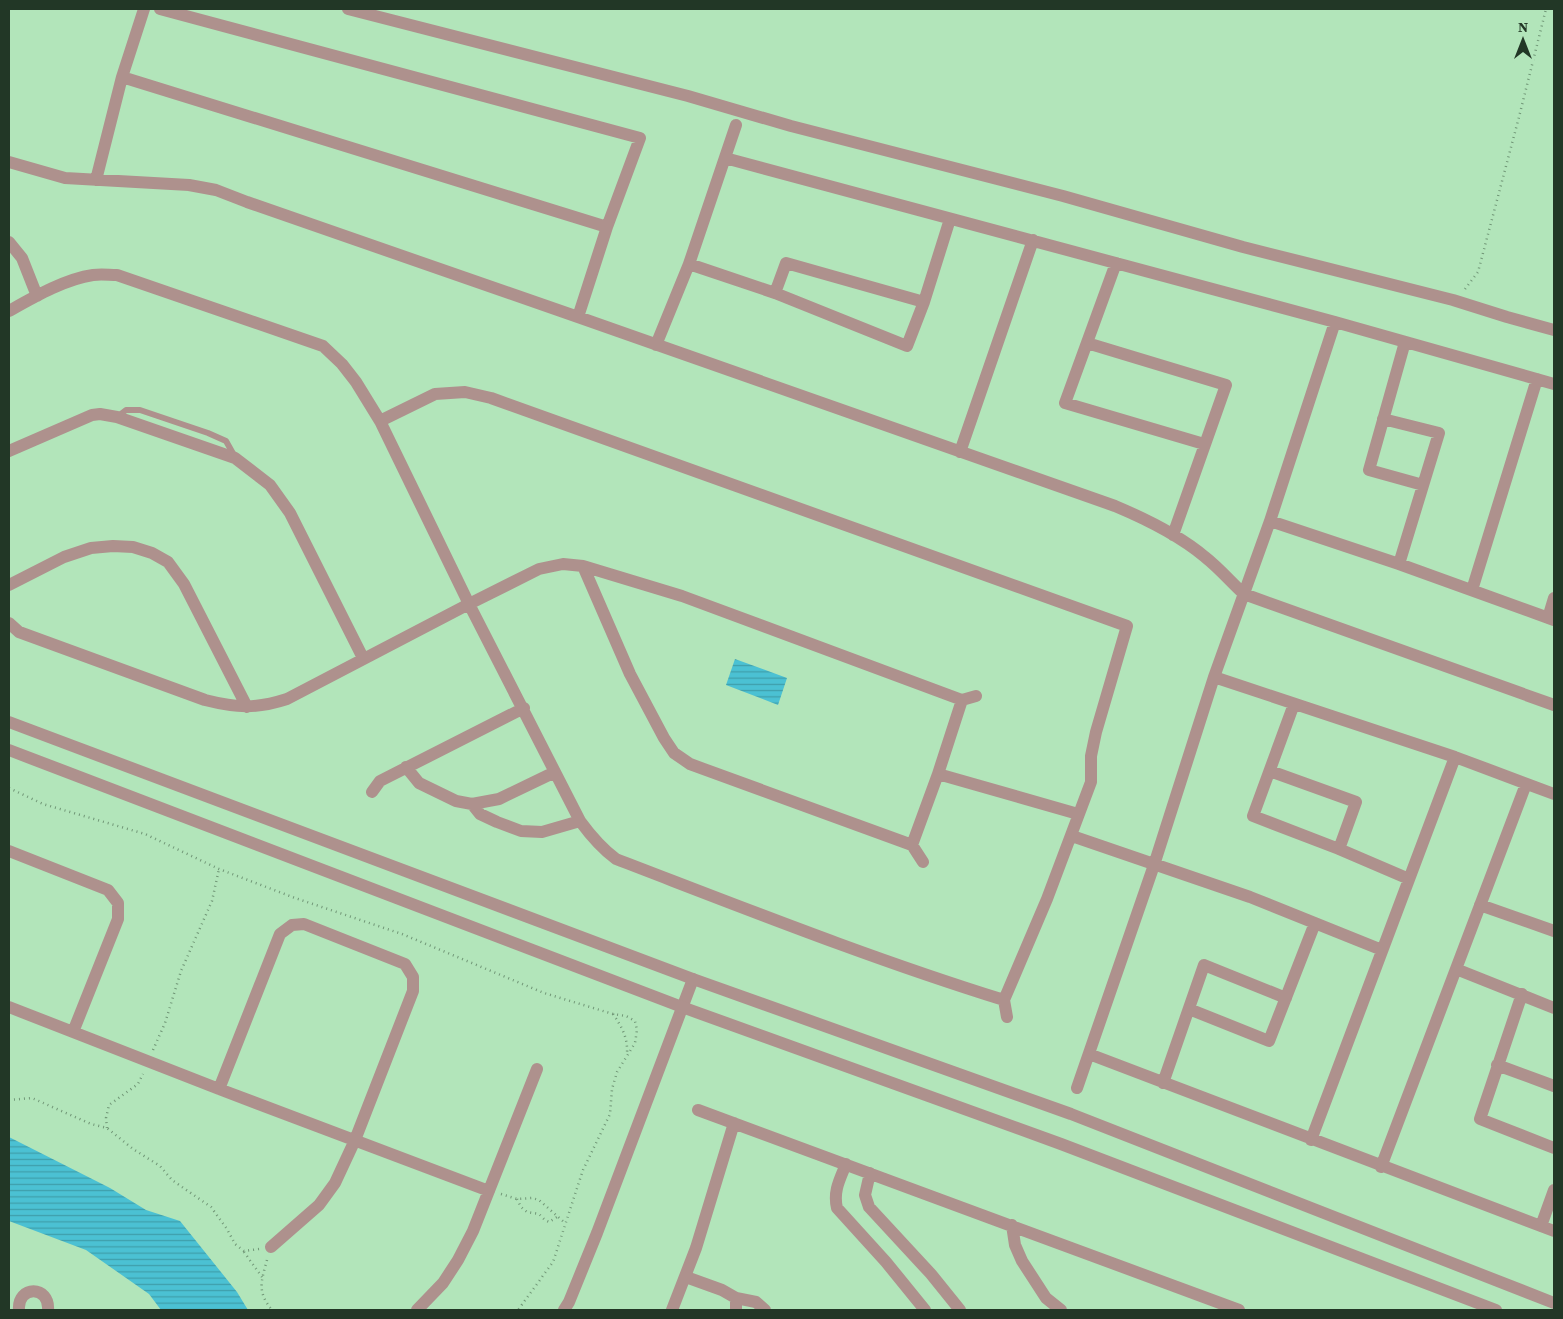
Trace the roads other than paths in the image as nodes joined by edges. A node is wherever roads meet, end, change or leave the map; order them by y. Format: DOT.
graph roads {
  1 [pos="144,9"];
  2 [pos="160,9"];
  3 [pos="348,9"];
  4 [pos="122,78"];
  5 [pos="736,125"];
  6 [pos="725,158"];
  7 [pos="9,162"];
  8 [pos="96,180"];
  9 [pos="950,219"];
  10 [pos="606,227"];
  11 [pos="1033,240"];
  12 [pos="9,242"];
  13 [pos="1116,263"];
  14 [pos="689,264"];
  15 [pos="776,294"];
  16 [pos="37,296"];
  17 [pos="924,302"];
  18 [pos="9,311"];
  19 [pos="578,317"];
  20 [pos="1335,322"];
  21 [pos="1554,330"];
  22 [pos="1405,342"];
  23 [pos="1087,343"];
  24 [pos="656,345"];
  25 [pos="1538,379"];
  26 [pos="1554,384"];
  27 [pos="1383,419"];
  28 [pos="380,421"];
  29 [pos="1204,444"];
  30 [pos="9,451"];
  31 [pos="960,452"];
  32 [pos="1423,485"];
  33 [pos="1270,521"];
  34 [pos="1173,535"];
  35 [pos="1400,564"];
  36 [pos="584,566"];
  37 [pos="9,586"];
  38 [pos="1472,590"];
  39 [pos="1244,594"];
  40 [pos="1554,598"];
  41 [pos="469,604"];
  42 [pos="1551,619"];
  43 [pos="9,623"];
  44 [pos="363,658"];
  45 [pos="1214,677"];
  46 [pos="976,696"];
  47 [pos="962,700"];
  48 [pos="1294,704"];
  49 [pos="1554,705"];
  50 [pos="247,707"];
  51 [pos="524,708"];
  52 [pos="9,722"];
  53 [pos="9,750"];
  54 [pos="1455,757"];
  55 [pos="406,768"];
  56 [pos="1270,771"];
  57 [pos="555,772"];
  58 [pos="938,774"];
  59 [pos="1526,784"];
  60 [pos="372,792"];
  61 [pos="1554,794"];
  62 [pos="472,804"];
  63 [pos="1078,814"];
  64 [pos="580,821"];
  65 [pos="1072,836"];
  66 [pos="912,845"];
  67 [pos="1339,849"];
  68 [pos="9,852"];
  69 [pos="923,862"];
  70 [pos="1154,865"];
  71 [pos="1409,878"];
  72 [pos="1480,905"];
  73 [pos="1314,923"];
  74 [pos="1554,928"];
  75 [pos="1382,950"];
  76 [pos="1456,969"];
  77 [pos="693,979"];
  78 [pos="1522,994"];
  79 [pos="1286,998"];
  80 [pos="1004,1000"];
  81 [pos="682,1006"];
  82 [pos="9,1007"];
  83 [pos="1554,1008"];
  84 [pos="1189,1009"];
  85 [pos="1007,1017"];
  86 [pos="73,1032"];
  87 [pos="1088,1054"];
  88 [pos="1497,1065"];
  89 [pos="536,1069"];
  90 [pos="1163,1083"];
  91 [pos="1554,1086"];
  92 [pos="1077,1088"];
  93 [pos="219,1089"];
  94 [pos="698,1110"];
  95 [pos="734,1123"];
  96 [pos="355,1140"];
  97 [pos="1311,1140"];
  98 [pos="1554,1148"];
  99 [pos="846,1164"];
  100 [pos="1382,1167"];
  101 [pos="870,1173"];
  102 [pos="1554,1190"];
  103 [pos="489,1191"];
  104 [pos="1012,1225"];
  105 [pos="1541,1226"];
  106 [pos="1554,1231"];
  107 [pos="271,1247"];
  108 [pos="686,1277"];
  109 [pos="1554,1303"];
  110 [pos="736,1304"];
  111 [pos="18,1310"];
  112 [pos="48,1310"];
  113 [pos="417,1310"];
  114 [pos="564,1310"];
  115 [pos="672,1310"];
  116 [pos="765,1310"];
  117 [pos="925,1310"];
  118 [pos="960,1310"];
  119 [pos="1061,1310"];
  120 [pos="1239,1310"];
  121 [pos="1496,1310"];
  1 -- 4 [label="street"];
  2 -- 10 [label="street"];
  3 -- 21 [label="street"];
  4 -- 8 [label="street"];
  4 -- 10 [label="street"];
  5 -- 6 [label="street"];
  6 -- 9 [label="street"];
  6 -- 14 [label="street"];
  7 -- 8 [label="street"];
  8 -- 19 [label="street"];
  9 -- 11 [label="street"];
  9 -- 17 [label="street"];
  10 -- 19 [label="street"];
  11 -- 13 [label="street"];
  11 -- 31 [label="street"];
  12 -- 16 [label="street"];
  13 -- 20 [label="street"];
  13 -- 23 [label="street"];
  14 -- 15 [label="street"];
  14 -- 24 [label="street"];
  15 -- 17 [label="street"];
  15 -- 17 [label="street"];
  16 -- 18 [label="street"];
  16 -- 28 [label="street"];
  19 -- 24 [label="street"];
  20 -- 22 [label="street"];
  20 -- 33 [label="street"];
  22 -- 25 [label="street"];
  22 -- 27 [label="street"];
  23 -- 29 [label="street"];
  23 -- 29 [label="street"];
  24 -- 31 [label="street"];
  25 -- 26 [label="street"];
  25 -- 38 [label="street"];
  27 -- 32 [label="street"];
  27 -- 32 [label="street"];
  28 -- 41 [label="street"];
  28 -- 63 [label="street"];
  29 -- 34 [label="street"];
  30 -- 44 [label="street"];
  31 -- 34 [label="street"];
  32 -- 35 [label="street"];
  33 -- 35 [label="street"];
  33 -- 39 [label="street"];
  34 -- 39 [label="street"];
  35 -- 38 [label="street"];
  36 -- 41 [label="street"];
  36 -- 47 [label="street"];
  36 -- 66 [label="street"];
  37 -- 50 [label="street"];
  38 -- 42 [label="street"];
  39 -- 45 [label="street"];
  39 -- 49 [label="street"];
  40 -- 42 [label="street"];
  41 -- 44 [label="street"];
  41 -- 51 [label="street"];
  43 -- 50 [label="street"];
  44 -- 50 [label="street"];
  45 -- 48 [label="street"];
  45 -- 70 [label="street"];
  46 -- 47 [label="street"];
  47 -- 58 [label="street"];
  48 -- 54 [label="street"];
  48 -- 56 [label="street"];
  51 -- 55 [label="street"];
  51 -- 57 [label="street"];
  52 -- 77 [label="street"];
  53 -- 81 [label="street"];
  54 -- 59 [label="street"];
  54 -- 71 [label="street"];
  55 -- 60 [label="street"];
  55 -- 62 [label="street"];
  56 -- 67 [label="street"];
  56 -- 67 [label="street"];
  57 -- 62 [label="street"];
  57 -- 64 [label="street"];
  58 -- 63 [label="street"];
  58 -- 66 [label="street"];
  59 -- 61 [label="street"];
  59 -- 72 [label="street"];
  62 -- 64 [label="street"];
  63 -- 65 [label="street"];
  64 -- 80 [label="street"];
  65 -- 70 [label="street"];
  65 -- 80 [label="street"];
  66 -- 69 [label="street"];
  67 -- 71 [label="street"];
  68 -- 86 [label="street"];
  70 -- 73 [label="street"];
  70 -- 87 [label="street"];
  71 -- 75 [label="street"];
  72 -- 74 [label="street"];
  72 -- 76 [label="street"];
  73 -- 75 [label="street"];
  73 -- 79 [label="street"];
  75 -- 97 [label="street"];
  76 -- 78 [label="street"];
  76 -- 100 [label="street"];
  77 -- 81 [label="street"];
  77 -- 109 [label="street"];
  78 -- 83 [label="street"];
  78 -- 88 [label="street"];
  79 -- 84 [label="street"];
  79 -- 84 [label="street"];
  80 -- 85 [label="street"];
  81 -- 114 [label="street"];
  81 -- 121 [label="street"];
  82 -- 86 [label="street"];
  84 -- 90 [label="street"];
  86 -- 93 [label="street"];
  87 -- 90 [label="street"];
  87 -- 92 [label="street"];
  88 -- 91 [label="street"];
  88 -- 98 [label="street"];
  89 -- 103 [label="street"];
  90 -- 97 [label="street"];
  93 -- 96 [label="street"];
  93 -- 96 [label="street"];
  94 -- 95 [label="street"];
  95 -- 99 [label="street"];
  95 -- 108 [label="street"];
  96 -- 103 [label="street"];
  96 -- 107 [label="street"];
  97 -- 100 [label="street"];
  99 -- 101 [label="street"];
  99 -- 117 [label="street"];
  100 -- 105 [label="street"];
  101 -- 104 [label="street"];
  101 -- 118 [label="street"];
  102 -- 105 [label="street"];
  103 -- 113 [label="street"];
  104 -- 119 [label="street"];
  104 -- 120 [label="street"];
  105 -- 106 [label="street"];
  108 -- 110 [label="street"];
  108 -- 115 [label="street"];
  110 -- 116 [label="street"];
  111 -- 112 [label="street"];
}
